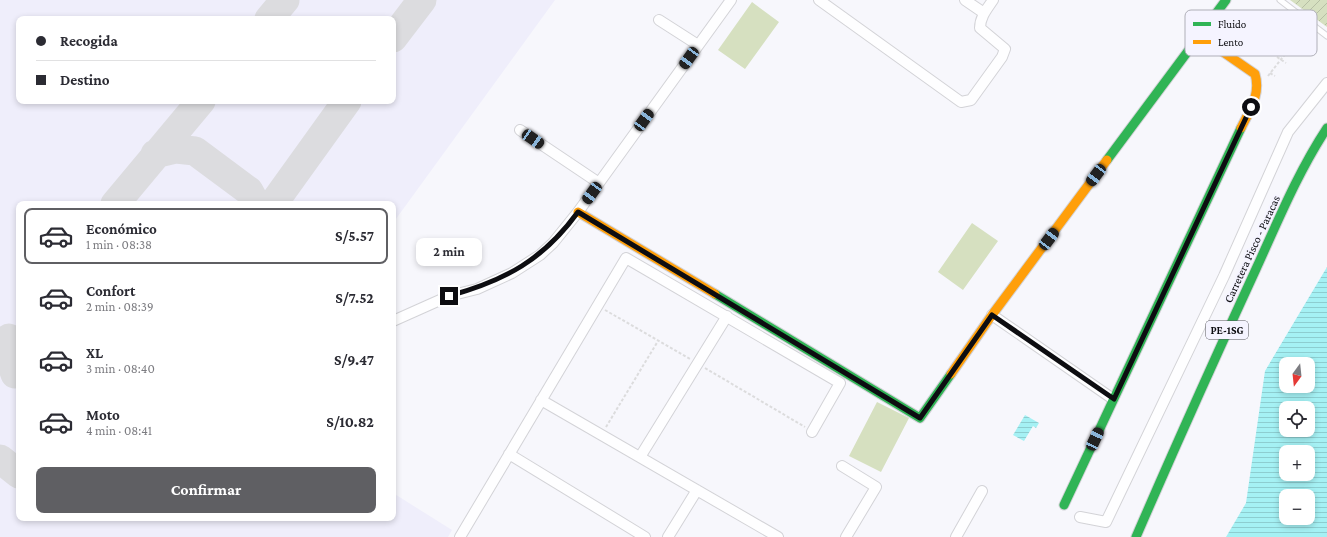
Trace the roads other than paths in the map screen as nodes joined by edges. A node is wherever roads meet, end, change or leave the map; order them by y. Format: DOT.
graph roads {
  1 [pos="731,0"];
  2 [pos="819,0"];
  3 [pos="965,0"];
  4 [pos="993,0"];
  5 [pos="1226,0"];
  6 [pos="1280,0"];
  7 [pos="1219,10"];
  8 [pos="1293,10"];
  9 [pos="984,14"];
  10 [pos="659,20"];
  11 [pos="1317,28"];
  12 [pos="1327,36"];
  13 [pos="698,45"];
  14 [pos="1185,56"];
  15 [pos="1228,56"];
  16 [pos="1327,83"];
  17 [pos="1327,128"];
  18 [pos="520,130"];
  19 [pos="599,183"];
  20 [pos="578,212"];
  21 [pos="992,315"];
  22 [pos="727,316"];
  23 [pos="396,320"];
  24 [pos="1114,399"];
  25 [pos="541,400"];
  26 [pos="812,432"];
  27 [pos="509,454"];
  28 [pos="640,457"];
  29 [pos="842,466"];
  30 [pos="697,490"];
  31 [pos="982,491"];
  32 [pos="1064,505"];
  33 [pos="1080,517"];
  34 [pos="460,537"];
  35 [pos="645,537"];
  36 [pos="668,537"];
  37 [pos="778,537"];
  38 [pos="846,537"];
  39 [pos="956,537"];
  40 [pos="1136,537"];
  1 -- 13 [label="street"];
  2 -- 9 [label="street"];
  3 -- 9 [label="street"];
  4 -- 9 [label="street"];
  5 -- 7 [label="street"];
  6 -- 8 [label="lane"];
  10 -- 13 [label="street"];
  11 -- 12 [label="lane"];
  13 -- 19 [label="street"];
  14 -- 21 [label="street"];
  15 -- 24 [label="street"];
  16 -- 33 [label="street"];
  17 -- 40 [label="street, Carretera Pisco - Paracas / PE-1SG"];
  18 -- 19 [label="street"];
  19 -- 20 [label="street"];
  20 -- 21 [label="street"];
  20 -- 23 [label="street"];
  21 -- 24 [label="street"];
  22 -- 25 [label="street"];
  22 -- 26 [label="street"];
  22 -- 28 [label="street"];
  24 -- 32 [label="street"];
  25 -- 27 [label="street"];
  25 -- 28 [label="street"];
  27 -- 34 [label="street"];
  27 -- 35 [label="street"];
  28 -- 30 [label="street"];
  29 -- 38 [label="street"];
  30 -- 36 [label="street"];
  30 -- 37 [label="street"];
  31 -- 39 [label="street"];
}
